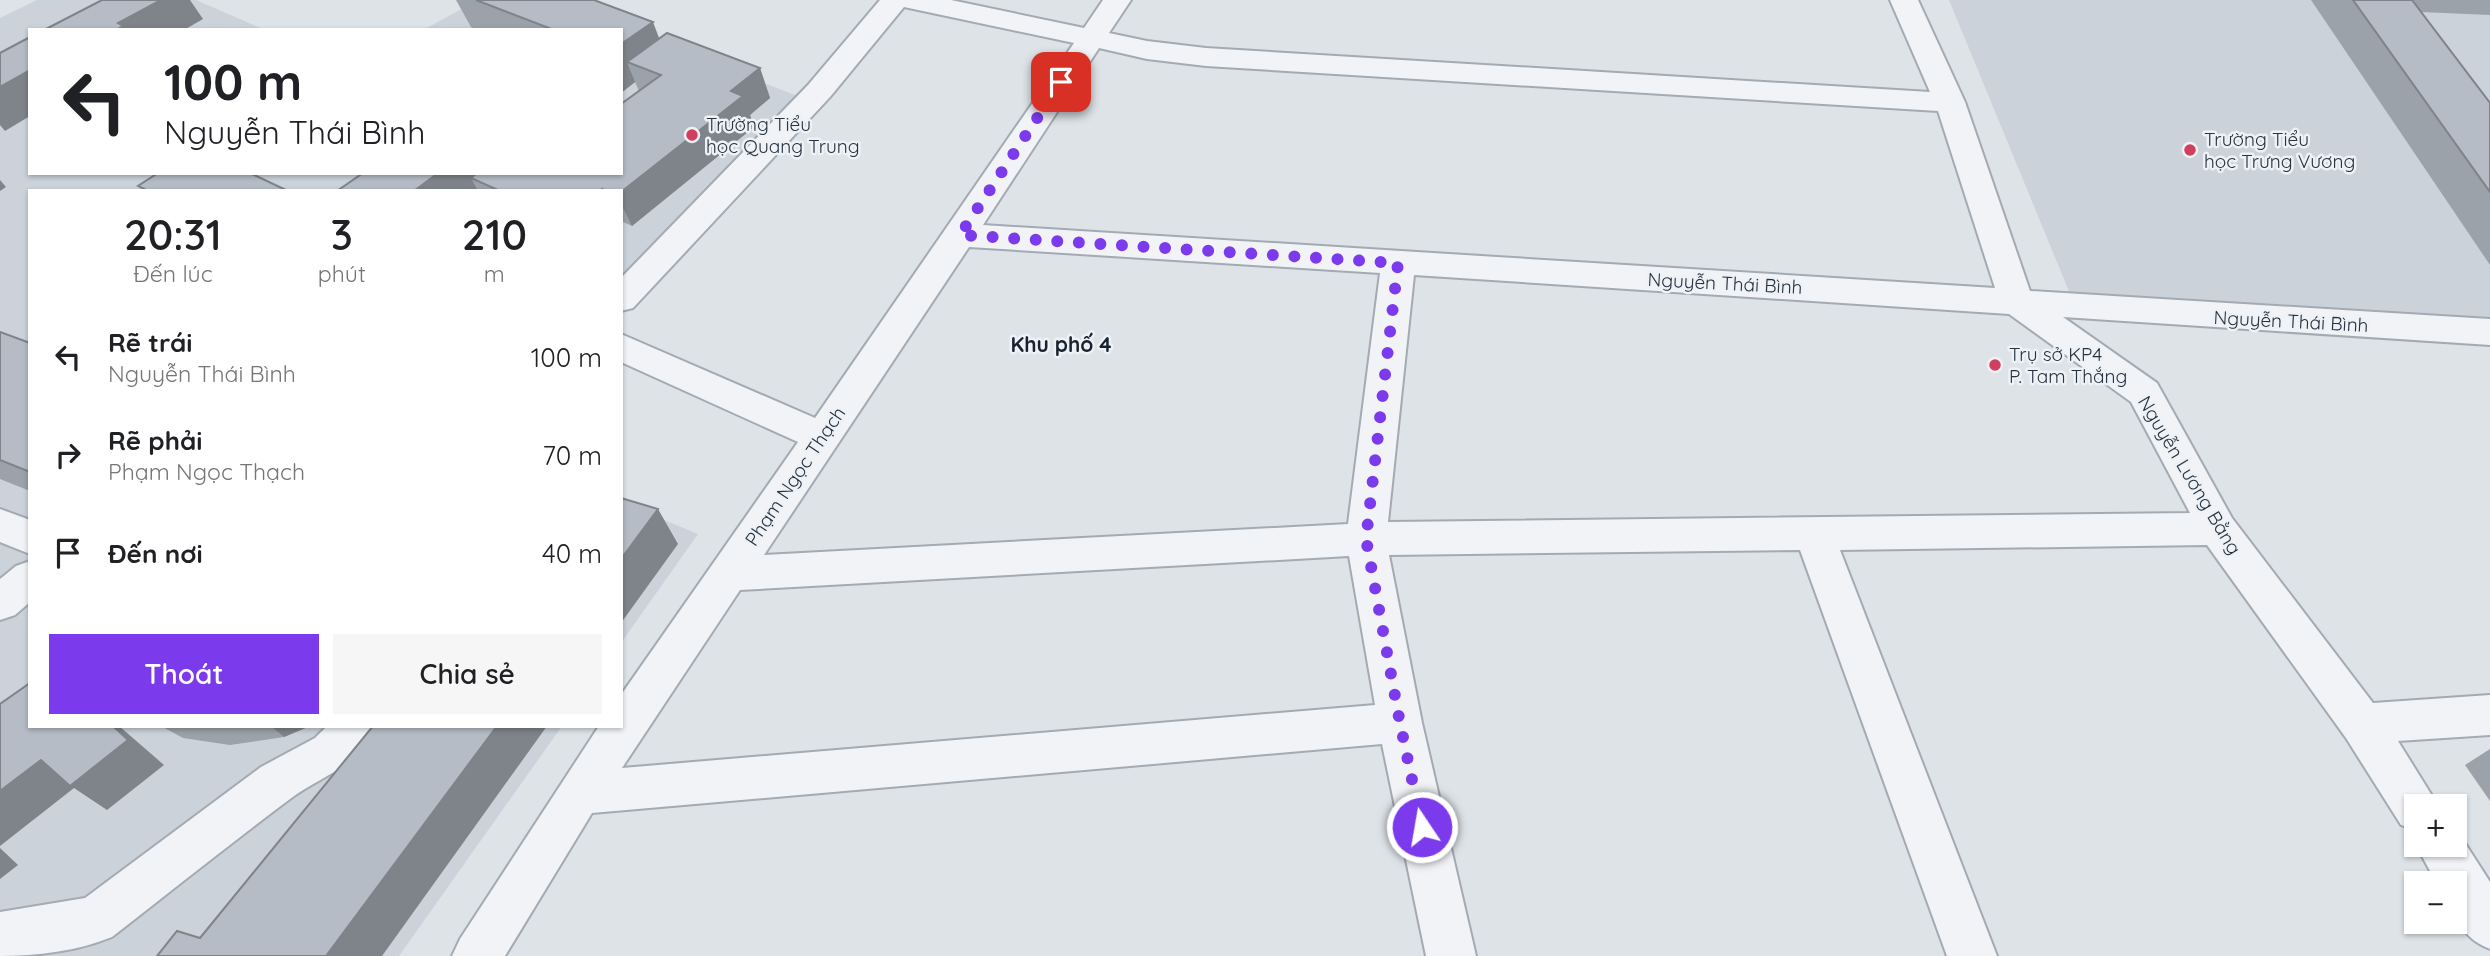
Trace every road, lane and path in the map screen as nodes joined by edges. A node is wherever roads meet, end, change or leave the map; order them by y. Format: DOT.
graph roads {
  1 [pos="895,0"];
  2 [pos="911,0"];
  3 [pos="1117,0"];
  4 [pos="1904,0"];
  5 [pos="1090,38"];
  6 [pos="1950,102"];
  7 [pos="960,235"];
  8 [pos="1398,263"];
  9 [pos="623,297"];
  10 [pos="2016,301"];
  11 [pos="2490,332"];
  12 [pos="623,348"];
  13 [pos="822,437"];
  14 [pos="0,525"];
  15 [pos="2218,529"];
  16 [pos="1814,533"];
  17 [pos="28,537"];
  18 [pos="1366,539"];
  19 [pos="728,575"];
  20 [pos="28,580"];
  21 [pos="0,603"];
  22 [pos="2490,715"];
  23 [pos="1400,723"];
  24 [pos="2362,724"];
  25 [pos="355,728"];
  26 [pos="579,793"];
  27 [pos="2407,794"];
  28 [pos="2447,857"];
  29 [pos="2490,925"];
  30 [pos="0,936"];
  31 [pos="477,956"];
  32 [pos="1451,956"];
  33 [pos="1972,956"];
  1 -- 9 [label="street"];
  2 -- 5 [label="street"];
  3 -- 5 [label="street, Phạm Ngọc Thạch"];
  4 -- 6 [label="street"];
  5 -- 6 [label="street"];
  5 -- 7 [label="street, Phạm Ngọc Thạch"];
  6 -- 10 [label="street"];
  7 -- 8 [label="street, Nguyễn Thái Bình"];
  7 -- 13 [label="street, Phạm Ngọc Thạch"];
  8 -- 10 [label="street, Nguyễn Thái Bình"];
  8 -- 18 [label="street"];
  10 -- 11 [label="street, Nguyễn Thái Bình"];
  10 -- 15 [label="street, Nguyễn Lương Bằng"];
  12 -- 13 [label="street"];
  13 -- 19 [label="street, Phạm Ngọc Thạch"];
  14 -- 17 [label="street"];
  15 -- 16 [label="street"];
  15 -- 24 [label="street, Nguyễn Lương Bằng"];
  16 -- 18 [label="street"];
  16 -- 33 [label="street"];
  18 -- 19 [label="street"];
  18 -- 23 [label="street"];
  19 -- 26 [label="street, Phạm Ngọc Thạch"];
  20 -- 21 [label="street"];
  22 -- 24 [label="street"];
  23 -- 26 [label="street"];
  23 -- 32 [label="street"];
  24 -- 27 [label="street, Nguyễn Lương Bằng"];
  25 -- 30 [label="street"];
  26 -- 31 [label="street, Phạm Ngọc Thạch"];
  28 -- 29 [label="street"];
}
